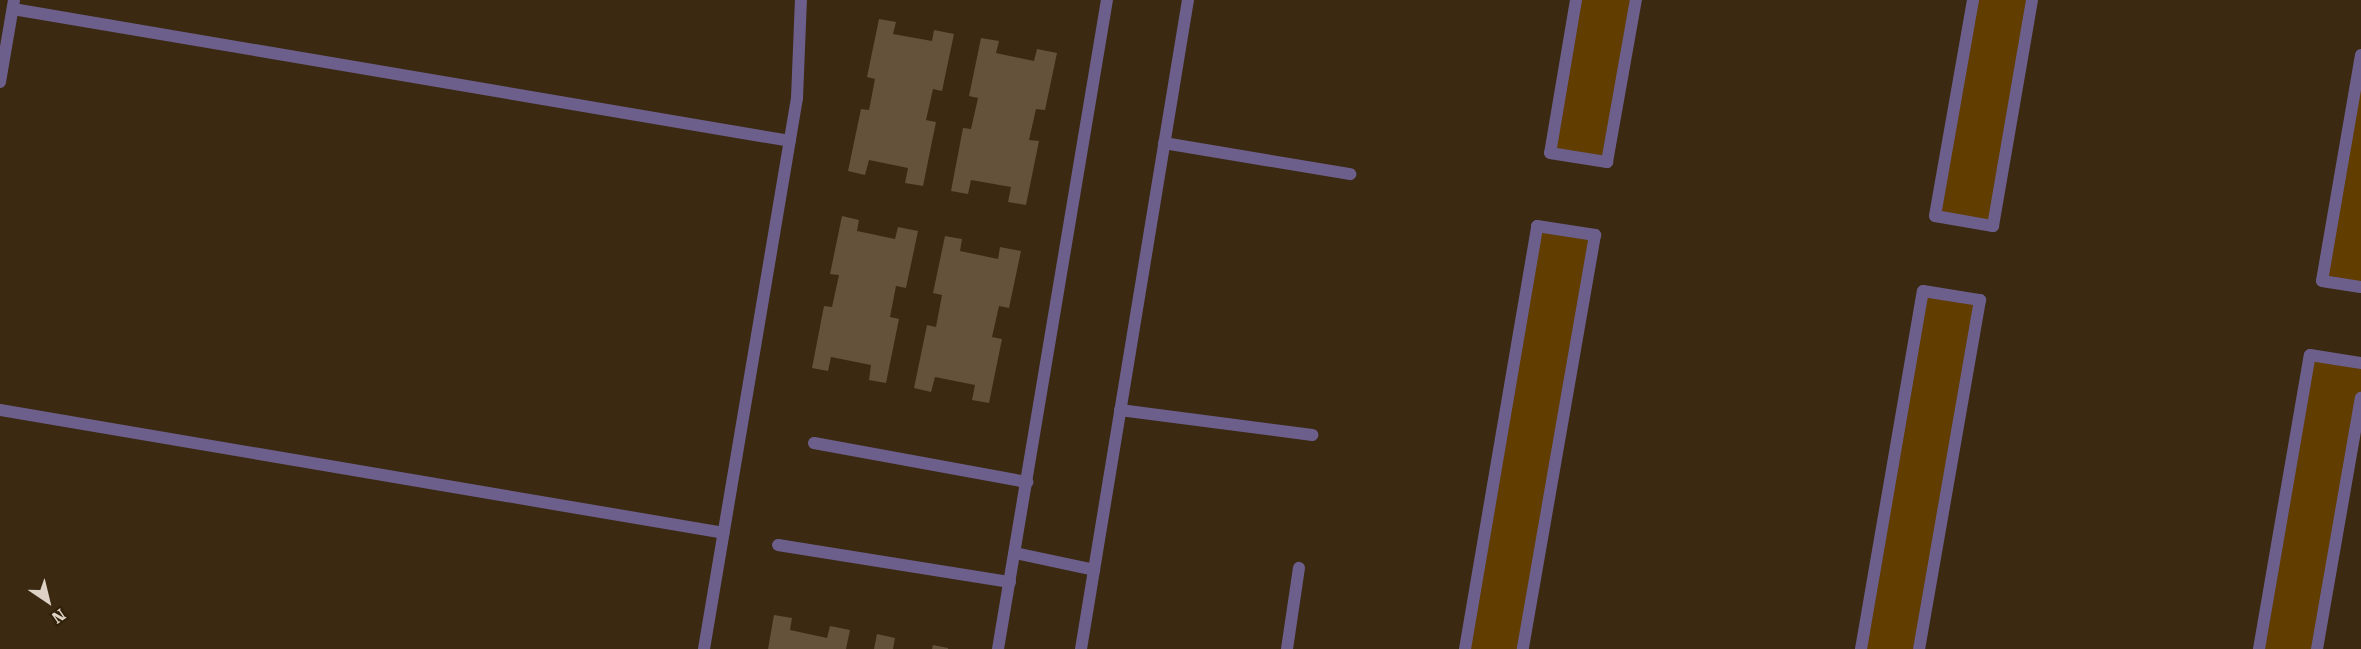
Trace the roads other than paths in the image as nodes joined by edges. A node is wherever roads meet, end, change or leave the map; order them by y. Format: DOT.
graph roads {
  1 [pos="801,0"];
  2 [pos="1107,0"];
  3 [pos="1188,0"];
  4 [pos="1576,0"];
  5 [pos="1636,0"];
  6 [pos="1973,0"];
  7 [pos="2032,0"];
  8 [pos="13,5"];
  9 [pos="2361,55"];
  10 [pos="0,82"];
  11 [pos="790,141"];
  12 [pos="1164,142"];
  13 [pos="1350,174"];
  14 [pos="2361,287"];
  15 [pos="2361,363"];
  16 [pos="2361,398"];
  17 [pos="0,410"];
  18 [pos="1120,410"];
  19 [pos="1312,435"];
  20 [pos="814,443"];
  21 [pos="1027,482"];
  22 [pos="724,533"];
  23 [pos="778,545"];
  24 [pos="1015,553"];
  25 [pos="1299,568"];
  26 [pos="1094,570"];
  27 [pos="1010,582"];
  28 [pos="704,649"];
  29 [pos="998,649"];
  30 [pos="1081,649"];
  31 [pos="1287,649"];
  32 [pos="1465,649"];
  33 [pos="1523,649"];
  34 [pos="1861,649"];
  35 [pos="1919,649"];
  36 [pos="2259,649"];
  37 [pos="2317,649"];
  1 -- 11 [label="street"];
  2 -- 21 [label="street"];
  3 -- 12 [label="street"];
  4 -- 5 [label="street"];
  6 -- 7 [label="street"];
  8 -- 10 [label="street"];
  8 -- 11 [label="street"];
  9 -- 14 [label="street"];
  11 -- 22 [label="street"];
  12 -- 13 [label="street"];
  12 -- 18 [label="street"];
  15 -- 36 [label="street"];
  16 -- 37 [label="street"];
  17 -- 22 [label="street"];
  18 -- 19 [label="street"];
  18 -- 26 [label="street"];
  20 -- 21 [label="street"];
  21 -- 24 [label="street"];
  22 -- 28 [label="street"];
  23 -- 27 [label="street"];
  24 -- 26 [label="street"];
  24 -- 27 [label="street"];
  25 -- 31 [label="street"];
  26 -- 30 [label="street"];
  27 -- 29 [label="street"];
  32 -- 33 [label="street"];
  34 -- 35 [label="street"];
}
